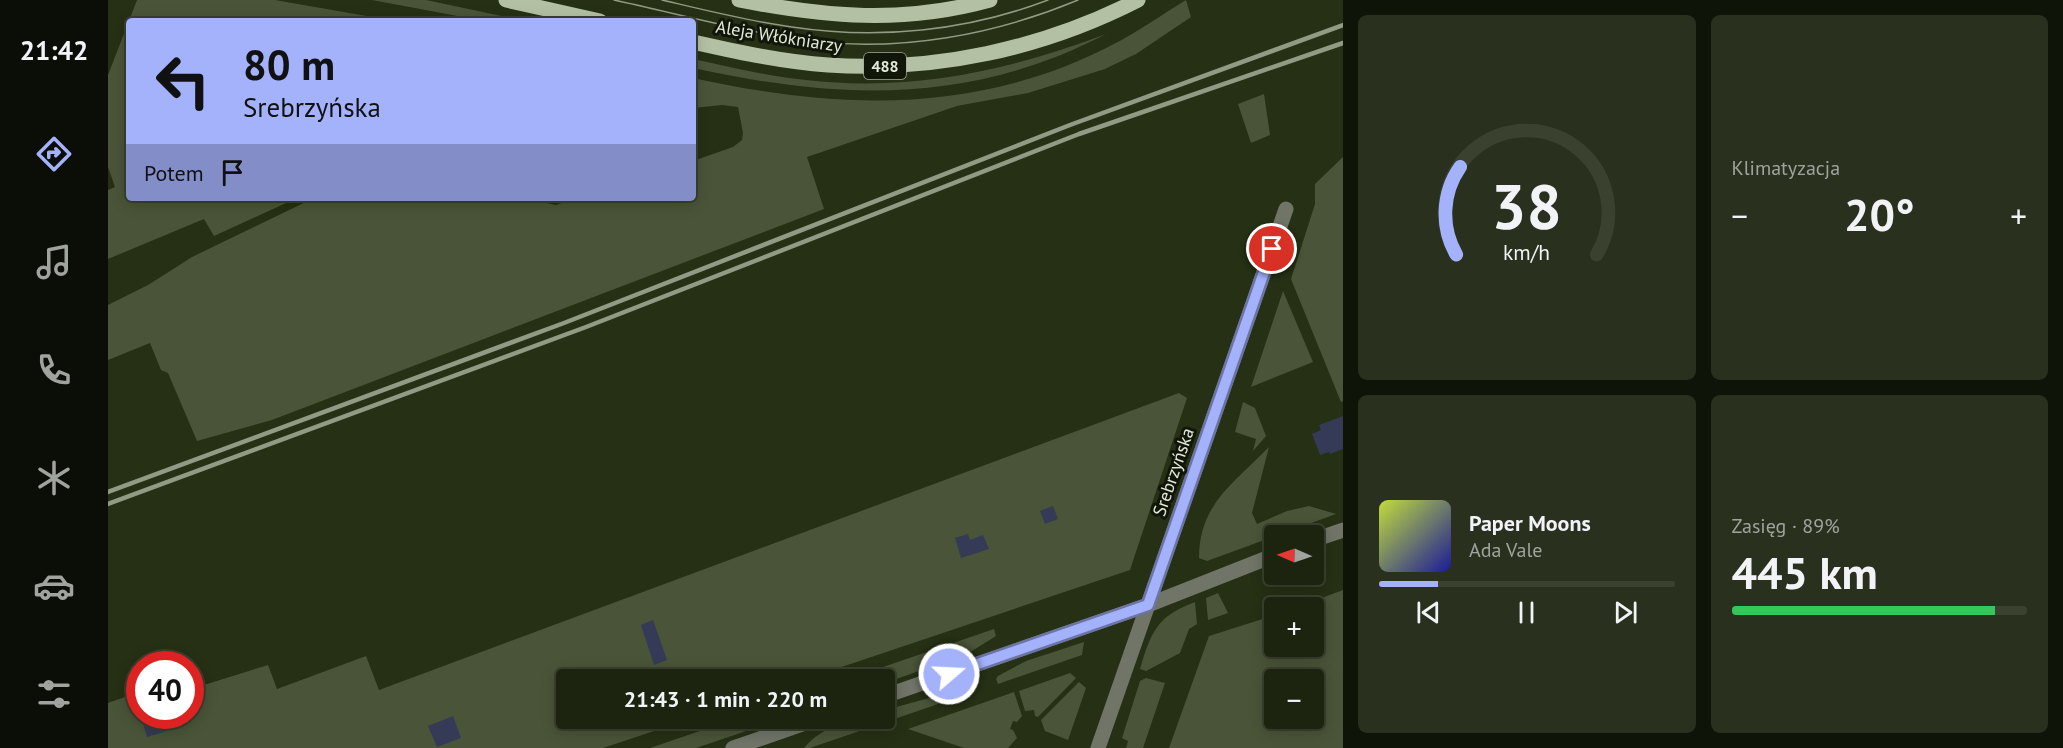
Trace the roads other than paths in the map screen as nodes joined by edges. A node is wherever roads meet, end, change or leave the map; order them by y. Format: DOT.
graph roads {
  1 [pos="506,0"];
  2 [pos="739,0"];
  3 [pos="990,0"];
  4 [pos="1138,0"];
  5 [pos="587,18"];
  6 [pos="696,43"];
  7 [pos="1287,209"];
  8 [pos="1343,530"];
  9 [pos="1324,537"];
  10 [pos="1264,559"];
  11 [pos="1148,605"];
  12 [pos="895,693"];
  13 [pos="798,729"];
  14 [pos="772,742"];
  15 [pos="733,748"];
  16 [pos="1098,748"];
  1 -- 5 [label="main road"];
  2 -- 3 [label="main road, Aleja Włókniarzy"];
  4 -- 6 [label="main road, Aleja Włókniarzy / 488"];
  7 -- 11 [label="street, Srebrzyńska"];
  8 -- 9 [label="street"];
  10 -- 11 [label="street"];
  11 -- 12 [label="street"];
  11 -- 16 [label="street, Srebrzyńska"];
  13 -- 14 [label="street"];
  14 -- 15 [label="street"];
}
